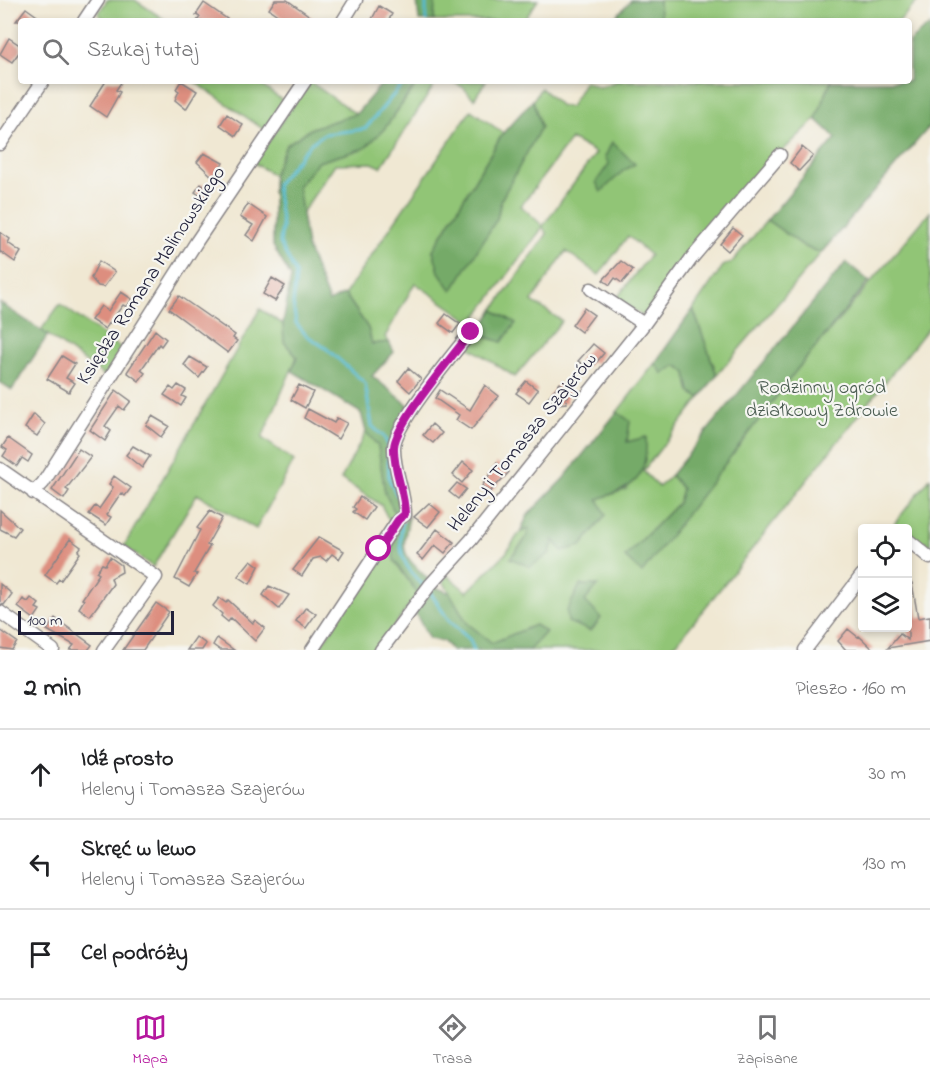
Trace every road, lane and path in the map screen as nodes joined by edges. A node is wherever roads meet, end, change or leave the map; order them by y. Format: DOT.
graph roads {
  1 [pos="98,0"];
  2 [pos="356,0"];
  3 [pos="86,18"];
  4 [pos="345,18"];
  5 [pos="42,84"];
  6 [pos="303,84"];
  7 [pos="0,144"];
  8 [pos="780,156"];
  9 [pos="591,289"];
  10 [pos="644,324"];
  11 [pos="471,332"];
  12 [pos="0,469"];
  13 [pos="33,493"];
  14 [pos="912,543"];
  15 [pos="930,558"];
  16 [pos="860,578"];
  17 [pos="0,612"];
  18 [pos="53,650"];
  19 [pos="104,650"];
  20 [pos="312,650"];
  21 [pos="381,650"];
  22 [pos="805,650"];
  1 -- 3 [label="street"];
  2 -- 4 [label="street"];
  5 -- 7 [label="street"];
  6 -- 13 [label="street, Księdza Romana Malinowskiego"];
  8 -- 10 [label="street, Heleny i Tomasza Szajerów"];
  9 -- 10 [label="street"];
  10 -- 21 [label="street, Heleny i Tomasza Szajerów"];
  11 -- 20 [label="street"];
  12 -- 13 [label="street"];
  13 -- 19 [label="street"];
  14 -- 15 [label="street"];
  16 -- 22 [label="street"];
  17 -- 18 [label="street"];
}
